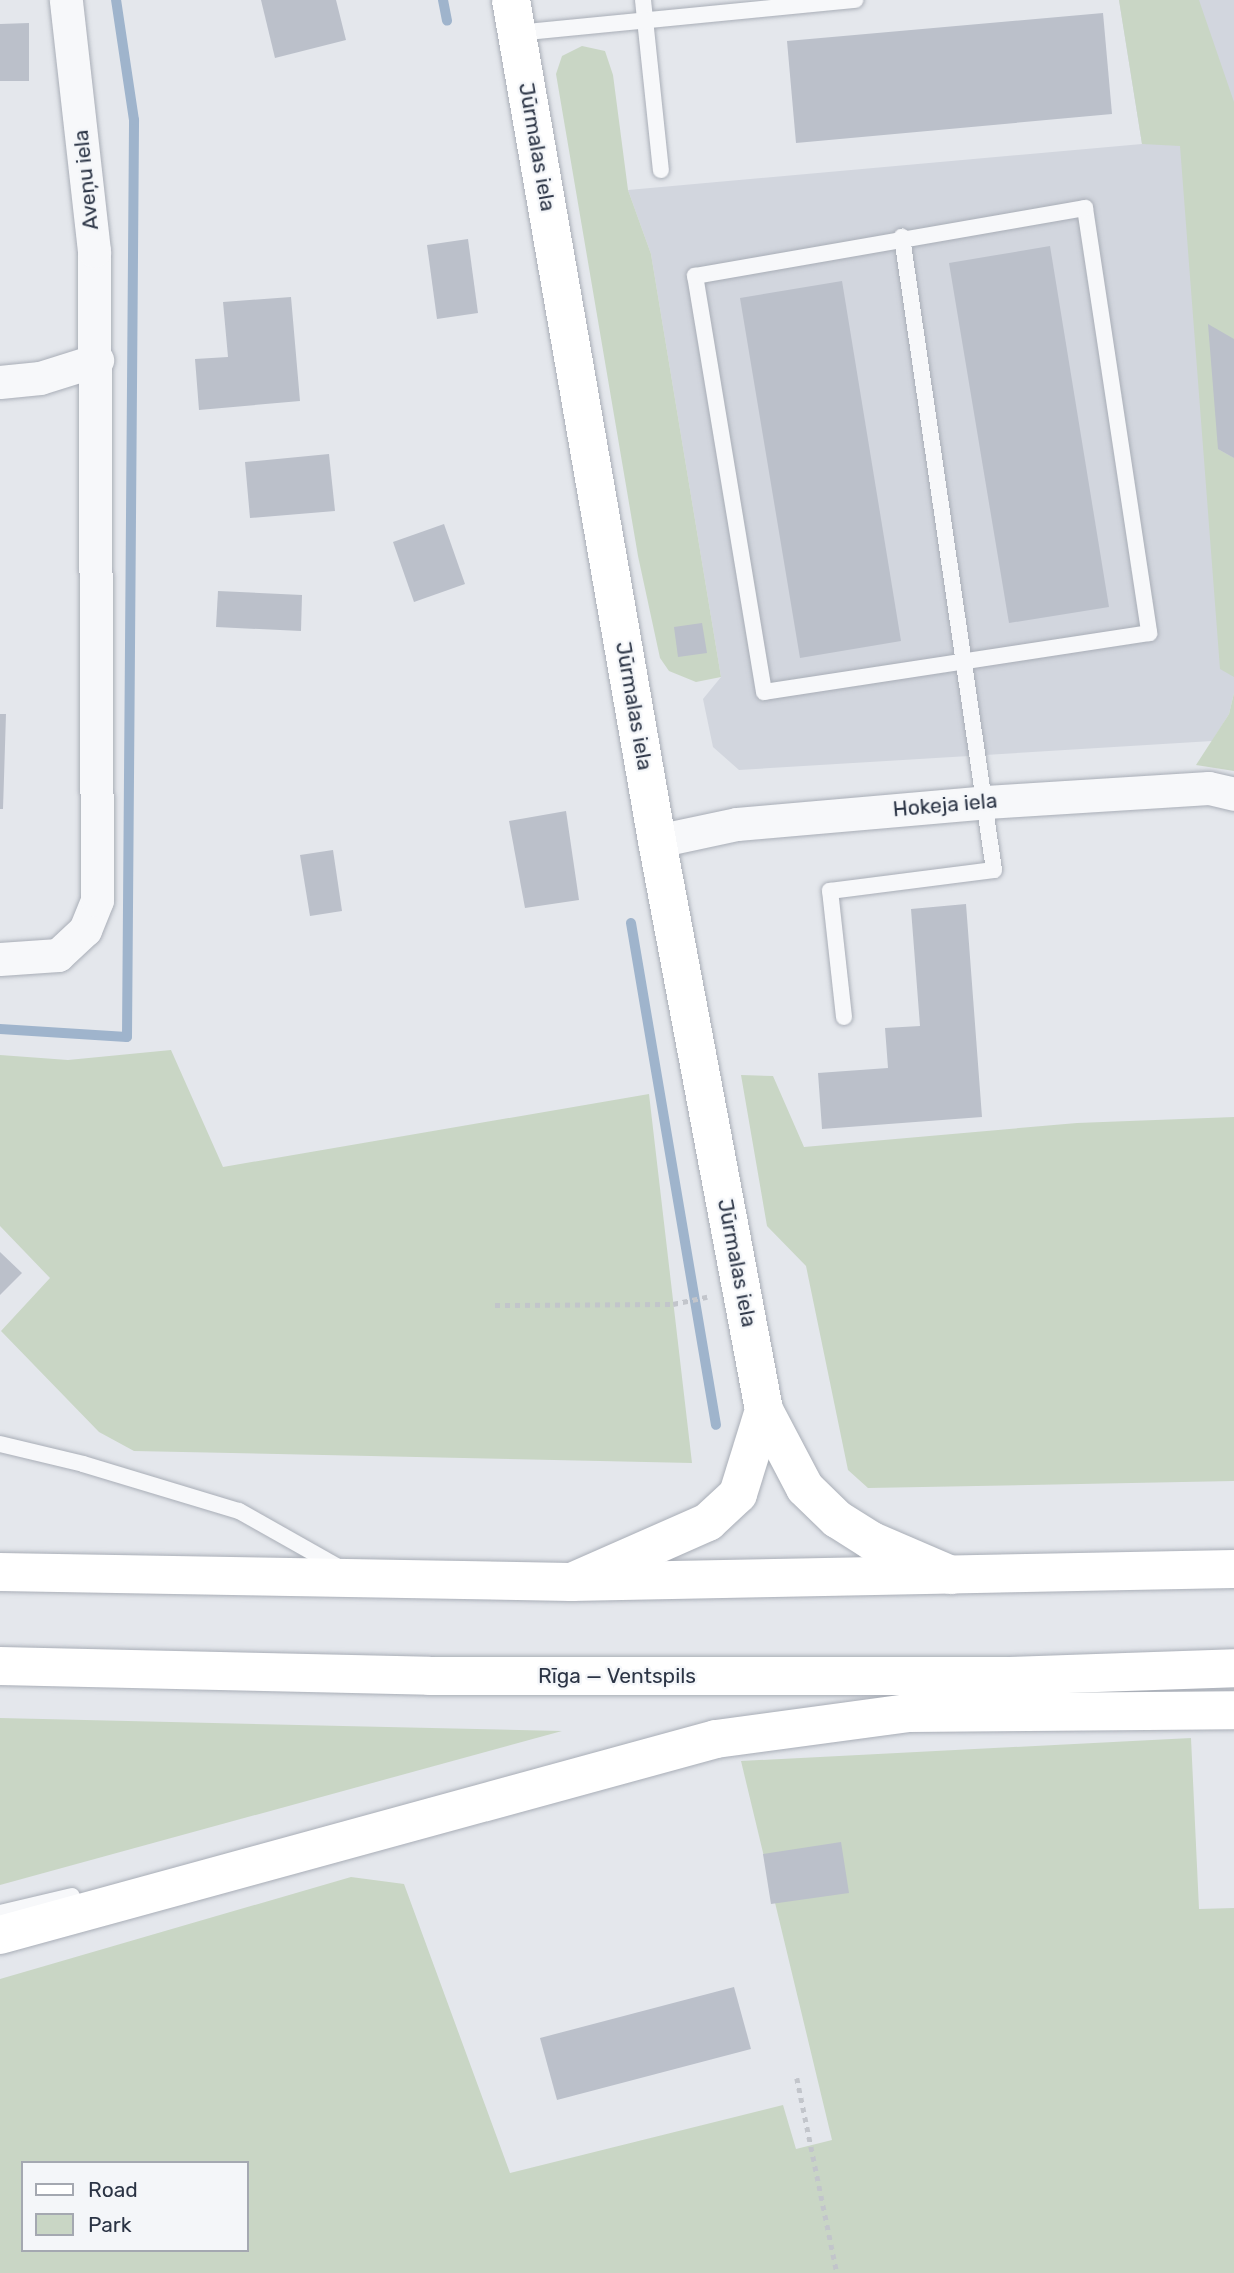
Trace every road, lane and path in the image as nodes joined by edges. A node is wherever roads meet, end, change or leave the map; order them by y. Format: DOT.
graph roads {
  1 [pos="66,0"];
  2 [pos="643,0"];
  3 [pos="855,0"];
  4 [pos="514,17"];
  5 [pos="645,18"];
  6 [pos="661,170"];
  7 [pos="902,237"];
  8 [pos="97,360"];
  9 [pos="0,382"];
  10 [pos="965,664"];
  11 [pos="1234,794"];
  12 [pos="986,802"];
  13 [pos="657,841"];
  14 [pos="2,959"];
  15 [pos="844,1017"];
  16 [pos="742,1291"];
  17 [pos="495,1306"];
  18 [pos="764,1410"];
  19 [pos="0,1444"];
  20 [pos="1234,1569"];
  21 [pos="0,1572"];
  22 [pos="951,1575"];
  23 [pos="359,1578"];
  24 [pos="571,1582"];
  25 [pos="0,1666"];
  26 [pos="1234,1668"];
  27 [pos="1234,1710"];
  28 [pos="159,1891"];
  29 [pos="0,1913"];
  30 [pos="0,1934"];
  31 [pos="797,2078"];
  32 [pos="837,2273"];
  1 -- 8 [label="street, Aveņu iela"];
  2 -- 5 [label="lane"];
  3 -- 5 [label="lane"];
  4 -- 5 [label="lane"];
  4 -- 13 [label="main road, Jūrmalas iela"];
  5 -- 6 [label="lane"];
  7 -- 10 [label="lane"];
  7 -- 10 [label="lane"];
  7 -- 10 [label="lane"];
  8 -- 9 [label="street"];
  8 -- 14 [label="street, Aveņu iela"];
  10 -- 12 [label="lane"];
  11 -- 12 [label="street, Hokeja iela"];
  12 -- 13 [label="street, Hokeja iela"];
  12 -- 15 [label="lane"];
  13 -- 16 [label="main road, Jūrmalas iela"];
  16 -- 17 [label="path"];
  16 -- 18 [label="main road, Jūrmalas iela"];
  18 -- 22 [label="main road"];
  18 -- 24 [label="main road"];
  19 -- 23 [label="lane"];
  20 -- 22 [label="main road"];
  21 -- 23 [label="main road"];
  22 -- 24 [label="main road"];
  23 -- 24 [label="main road"];
  25 -- 26 [label="main road, Rīga — Ventspils"];
  27 -- 28 [label="main road"];
  28 -- 29 [label="lane"];
  28 -- 30 [label="main road"];
  31 -- 32 [label="path"];
}
